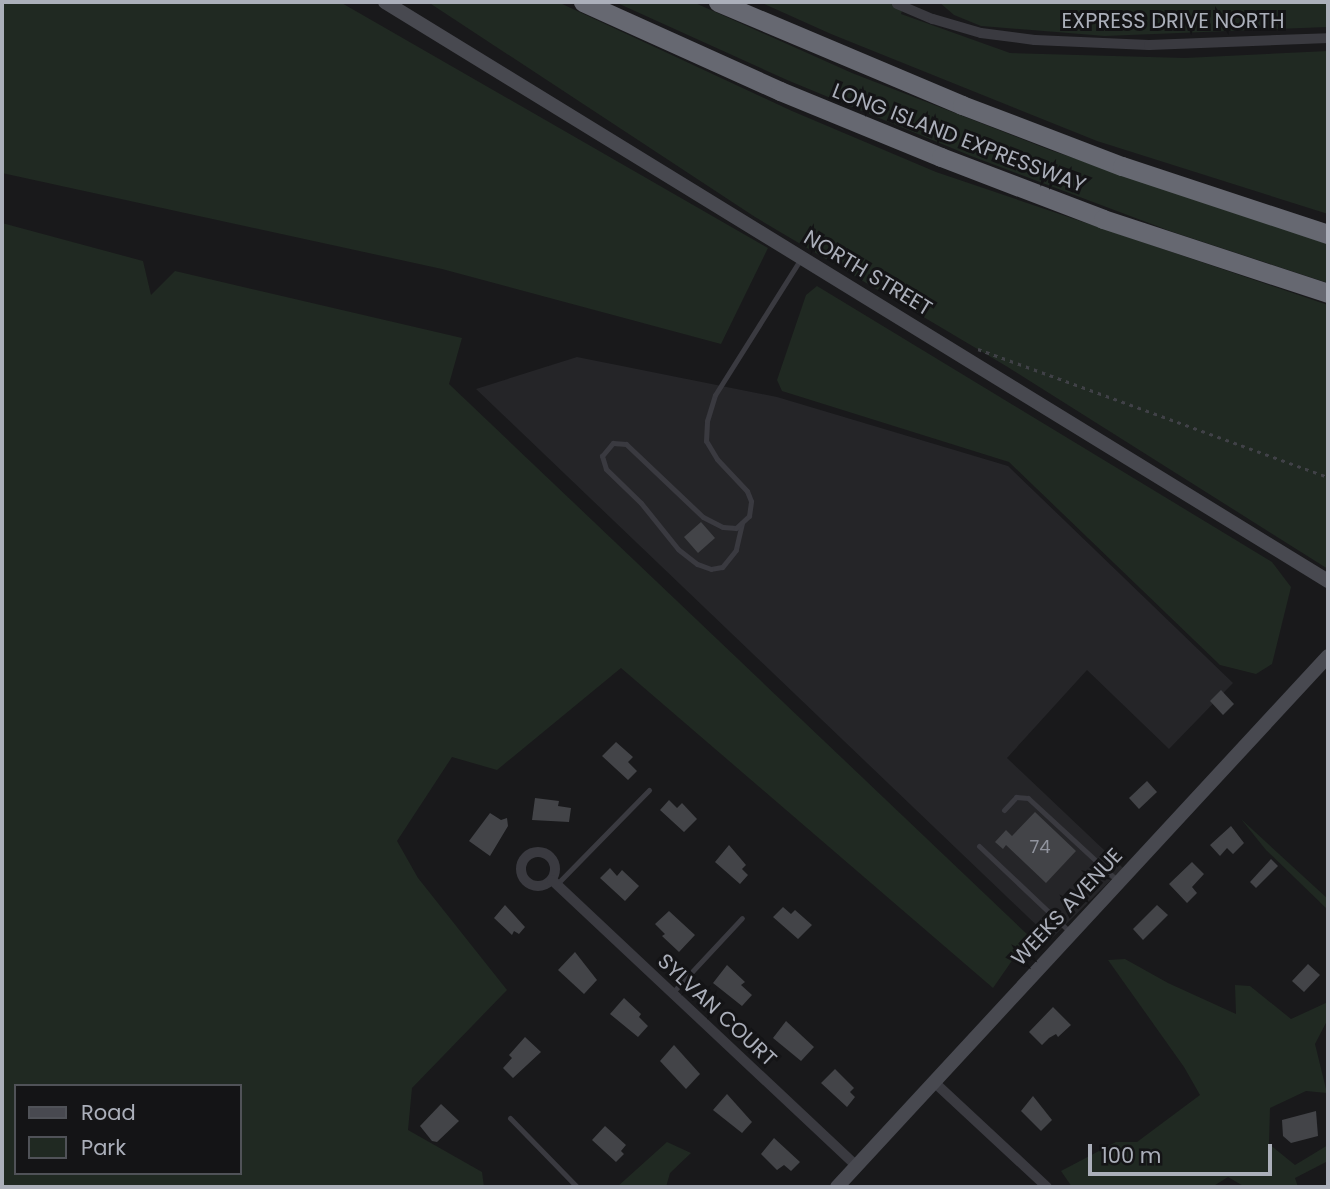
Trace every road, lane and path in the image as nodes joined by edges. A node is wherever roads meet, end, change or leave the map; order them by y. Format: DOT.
graph roads {
  1 [pos="385,2"];
  2 [pos="583,2"];
  3 [pos="718,2"];
  4 [pos="897,4"];
  5 [pos="1328,38"];
  6 [pos="1328,234"];
  7 [pos="802,257"];
  8 [pos="1328,293"];
  9 [pos="967,345"];
  10 [pos="1328,477"];
  11 [pos="742,523"];
  12 [pos="1328,581"];
  13 [pos="1328,656"];
  14 [pos="649,790"];
  15 [pos="1004,810"];
  16 [pos="979,846"];
  17 [pos="1119,882"];
  18 [pos="554,883"];
  19 [pos="742,918"];
  20 [pos="1072,933"];
  21 [pos="671,995"];
  22 [pos="934,1082"];
  23 [pos="510,1118"];
  24 [pos="857,1166"];
  25 [pos="577,1187"];
  26 [pos="837,1187"];
  27 [pos="1047,1187"];
  1 -- 7 [label="street, NORTH STREET"];
  2 -- 8 [label="highway, LONG ISLAND EXPRESSWAY"];
  3 -- 6 [label="highway, LONG ISLAND EXPRESSWAY"];
  4 -- 5 [label="street, EXPRESS DRIVE NORTH"];
  7 -- 11 [label="lane"];
  7 -- 12 [label="street, NORTH STREET"];
  9 -- 10 [label="path"];
  11 -- 11 [label="lane"];
  13 -- 17 [label="street, WEEKS AVENUE"];
  14 -- 18 [label="lane"];
  15 -- 17 [label="lane"];
  16 -- 20 [label="lane"];
  17 -- 20 [label="street, WEEKS AVENUE"];
  18 -- 21 [label="street, SYLVAN COURT"];
  19 -- 21 [label="lane"];
  20 -- 22 [label="street, WEEKS AVENUE"];
  21 -- 24 [label="street, SYLVAN COURT"];
  22 -- 24 [label="street, WEEKS AVENUE"];
  22 -- 27 [label="street"];
  23 -- 25 [label="lane"];
  24 -- 26 [label="street, WEEKS AVENUE"];
}
